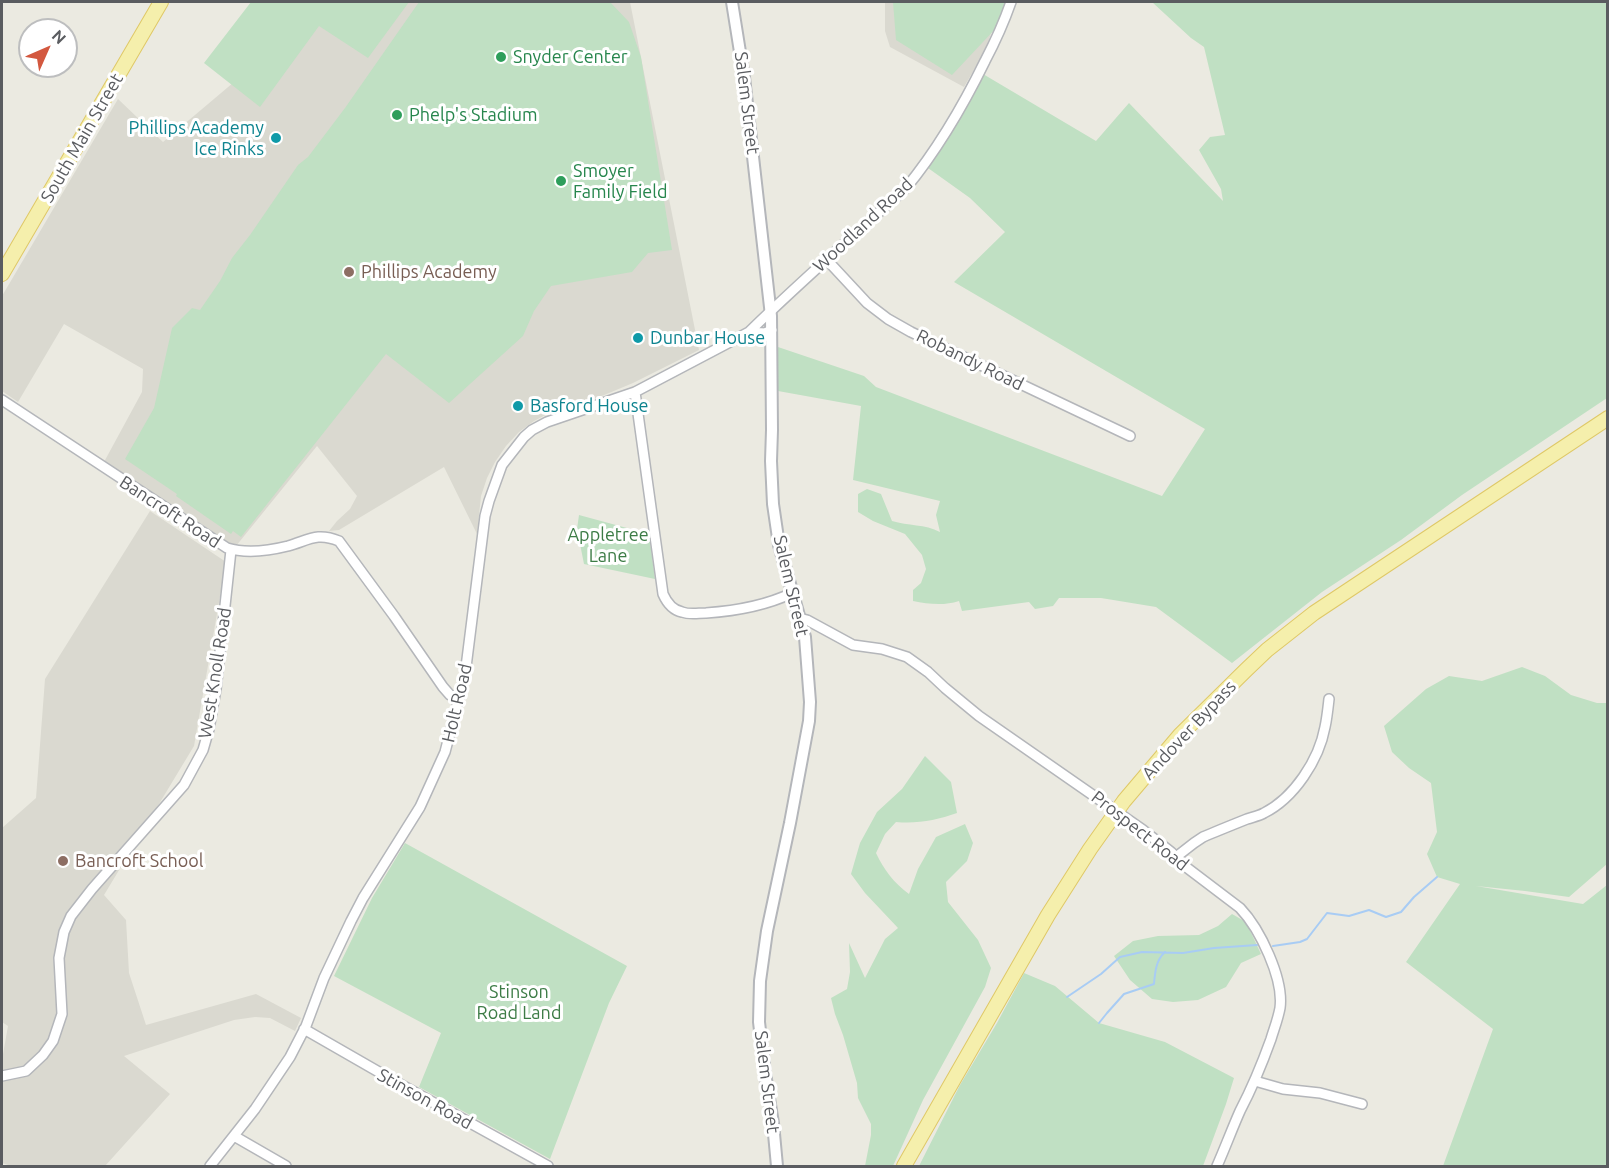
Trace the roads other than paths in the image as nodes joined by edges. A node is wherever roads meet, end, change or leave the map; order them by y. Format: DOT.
graph roads {
  1 [pos="161,2"];
  2 [pos="732,2"];
  3 [pos="1011,2"];
  4 [pos="826,260"];
  5 [pos="2,274"];
  6 [pos="771,312"];
  7 [pos="772,330"];
  8 [pos="749,332"];
  9 [pos="635,392"];
  10 [pos="2,400"];
  11 [pos="1608,418"];
  12 [pos="1130,436"];
  13 [pos="231,550"];
  14 [pos="792,593"];
  15 [pos="799,618"];
  16 [pos="458,699"];
  17 [pos="1329,699"];
  18 [pos="1117,812"];
  19 [pos="1176,857"];
  20 [pos="304,1029"];
  21 [pos="2,1076"];
  22 [pos="1255,1081"];
  23 [pos="1362,1104"];
  24 [pos="234,1136"];
  25 [pos="210,1167"];
  26 [pos="286,1167"];
  27 [pos="548,1167"];
  28 [pos="777,1167"];
  29 [pos="904,1167"];
  30 [pos="1217,1167"];
  1 -- 5 [label="main road, South Main Street"];
  2 -- 6 [label="street, Salem Street"];
  3 -- 4 [label="street, Woodland Road"];
  4 -- 6 [label="street, Woodland Road"];
  4 -- 12 [label="street, Robandy Road"];
  6 -- 7 [label="street, Salem Street"];
  6 -- 8 [label="street, Holt Road"];
  7 -- 8 [label="street, Holt Road"];
  7 -- 14 [label="street, Salem Street"];
  8 -- 9 [label="street, Holt Road"];
  9 -- 14 [label="street"];
  9 -- 16 [label="street, Holt Road"];
  10 -- 13 [label="street, Bancroft Road"];
  11 -- 18 [label="main road, Andover Bypass"];
  13 -- 16 [label="street, Bancroft Road"];
  13 -- 21 [label="street, West Knoll Road"];
  14 -- 15 [label="street, Salem Street"];
  15 -- 18 [label="street, Prospect Road"];
  15 -- 28 [label="street, Salem Street"];
  16 -- 20 [label="street, Holt Road"];
  17 -- 19 [label="street"];
  18 -- 19 [label="street, Prospect Road"];
  18 -- 29 [label="main road, Andover Bypass"];
  19 -- 22 [label="street, Prospect Road"];
  20 -- 24 [label="street, Holt Road"];
  20 -- 27 [label="street, Stinson Road"];
  22 -- 23 [label="street"];
  22 -- 30 [label="street, Prospect Road"];
  24 -- 25 [label="street, Holt Road"];
  24 -- 26 [label="street"];
}
